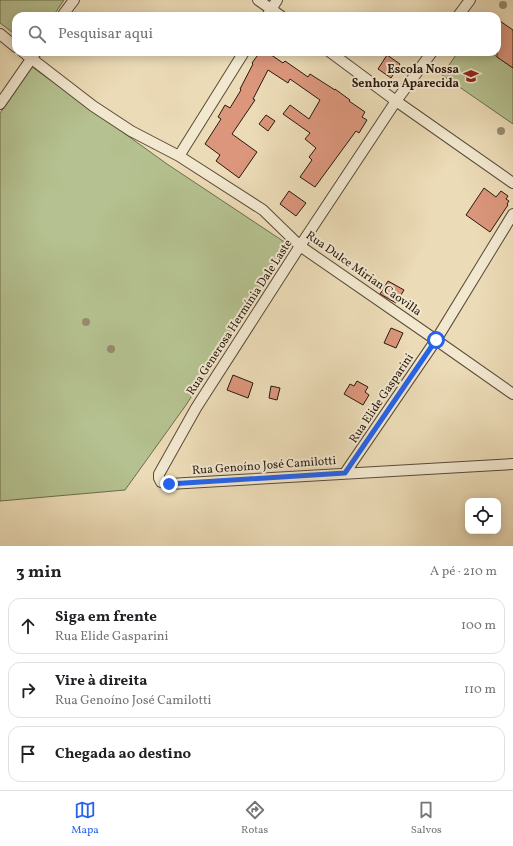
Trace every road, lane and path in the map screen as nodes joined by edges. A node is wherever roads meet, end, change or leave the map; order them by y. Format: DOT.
graph roads {
  1 [pos="74,0"];
  2 [pos="258,0"];
  3 [pos="278,0"];
  4 [pos="470,0"];
  5 [pos="65,12"];
  6 [pos="268,12"];
  7 [pos="270,12"];
  8 [pos="461,12"];
  9 [pos="0,34"];
  10 [pos="12,44"];
  11 [pos="29,56"];
  12 [pos="32,56"];
  13 [pos="242,56"];
  14 [pos="335,56"];
  15 [pos="429,56"];
  16 [pos="396,101"];
  17 [pos="0,104"];
  18 [pos="179,156"];
  19 [pos="513,183"];
  20 [pos="513,214"];
  21 [pos="300,246"];
  22 [pos="436,340"];
  23 [pos="513,394"];
  24 [pos="513,464"];
  25 [pos="345,473"];
  26 [pos="161,482"];
  1 -- 5 [label="street"];
  2 -- 6 [label="street"];
  3 -- 7 [label="street"];
  4 -- 8 [label="street"];
  9 -- 10 [label="street"];
  11 -- 17 [label="street"];
  12 -- 18 [label="street, Rua Dulce Mirian Caovilla"];
  13 -- 18 [label="street"];
  14 -- 16 [label="street"];
  15 -- 16 [label="street, Rua Generosa Hermínia Dale Laste"];
  16 -- 19 [label="street"];
  16 -- 21 [label="street, Rua Generosa Hermínia Dale Laste"];
  18 -- 21 [label="street, Rua Dulce Mirian Caovilla"];
  20 -- 22 [label="street, Rua Elide Gasparini"];
  21 -- 22 [label="street, Rua Dulce Mirian Caovilla"];
  21 -- 26 [label="street, Rua Generosa Hermínia Dale Laste"];
  22 -- 23 [label="street, Rua Dulce Mirian Caovilla"];
  22 -- 25 [label="street, Rua Elide Gasparini"];
  24 -- 25 [label="street, Rua Genoíno José Camilotti"];
  25 -- 26 [label="street, Rua Genoíno José Camilotti"];
}
